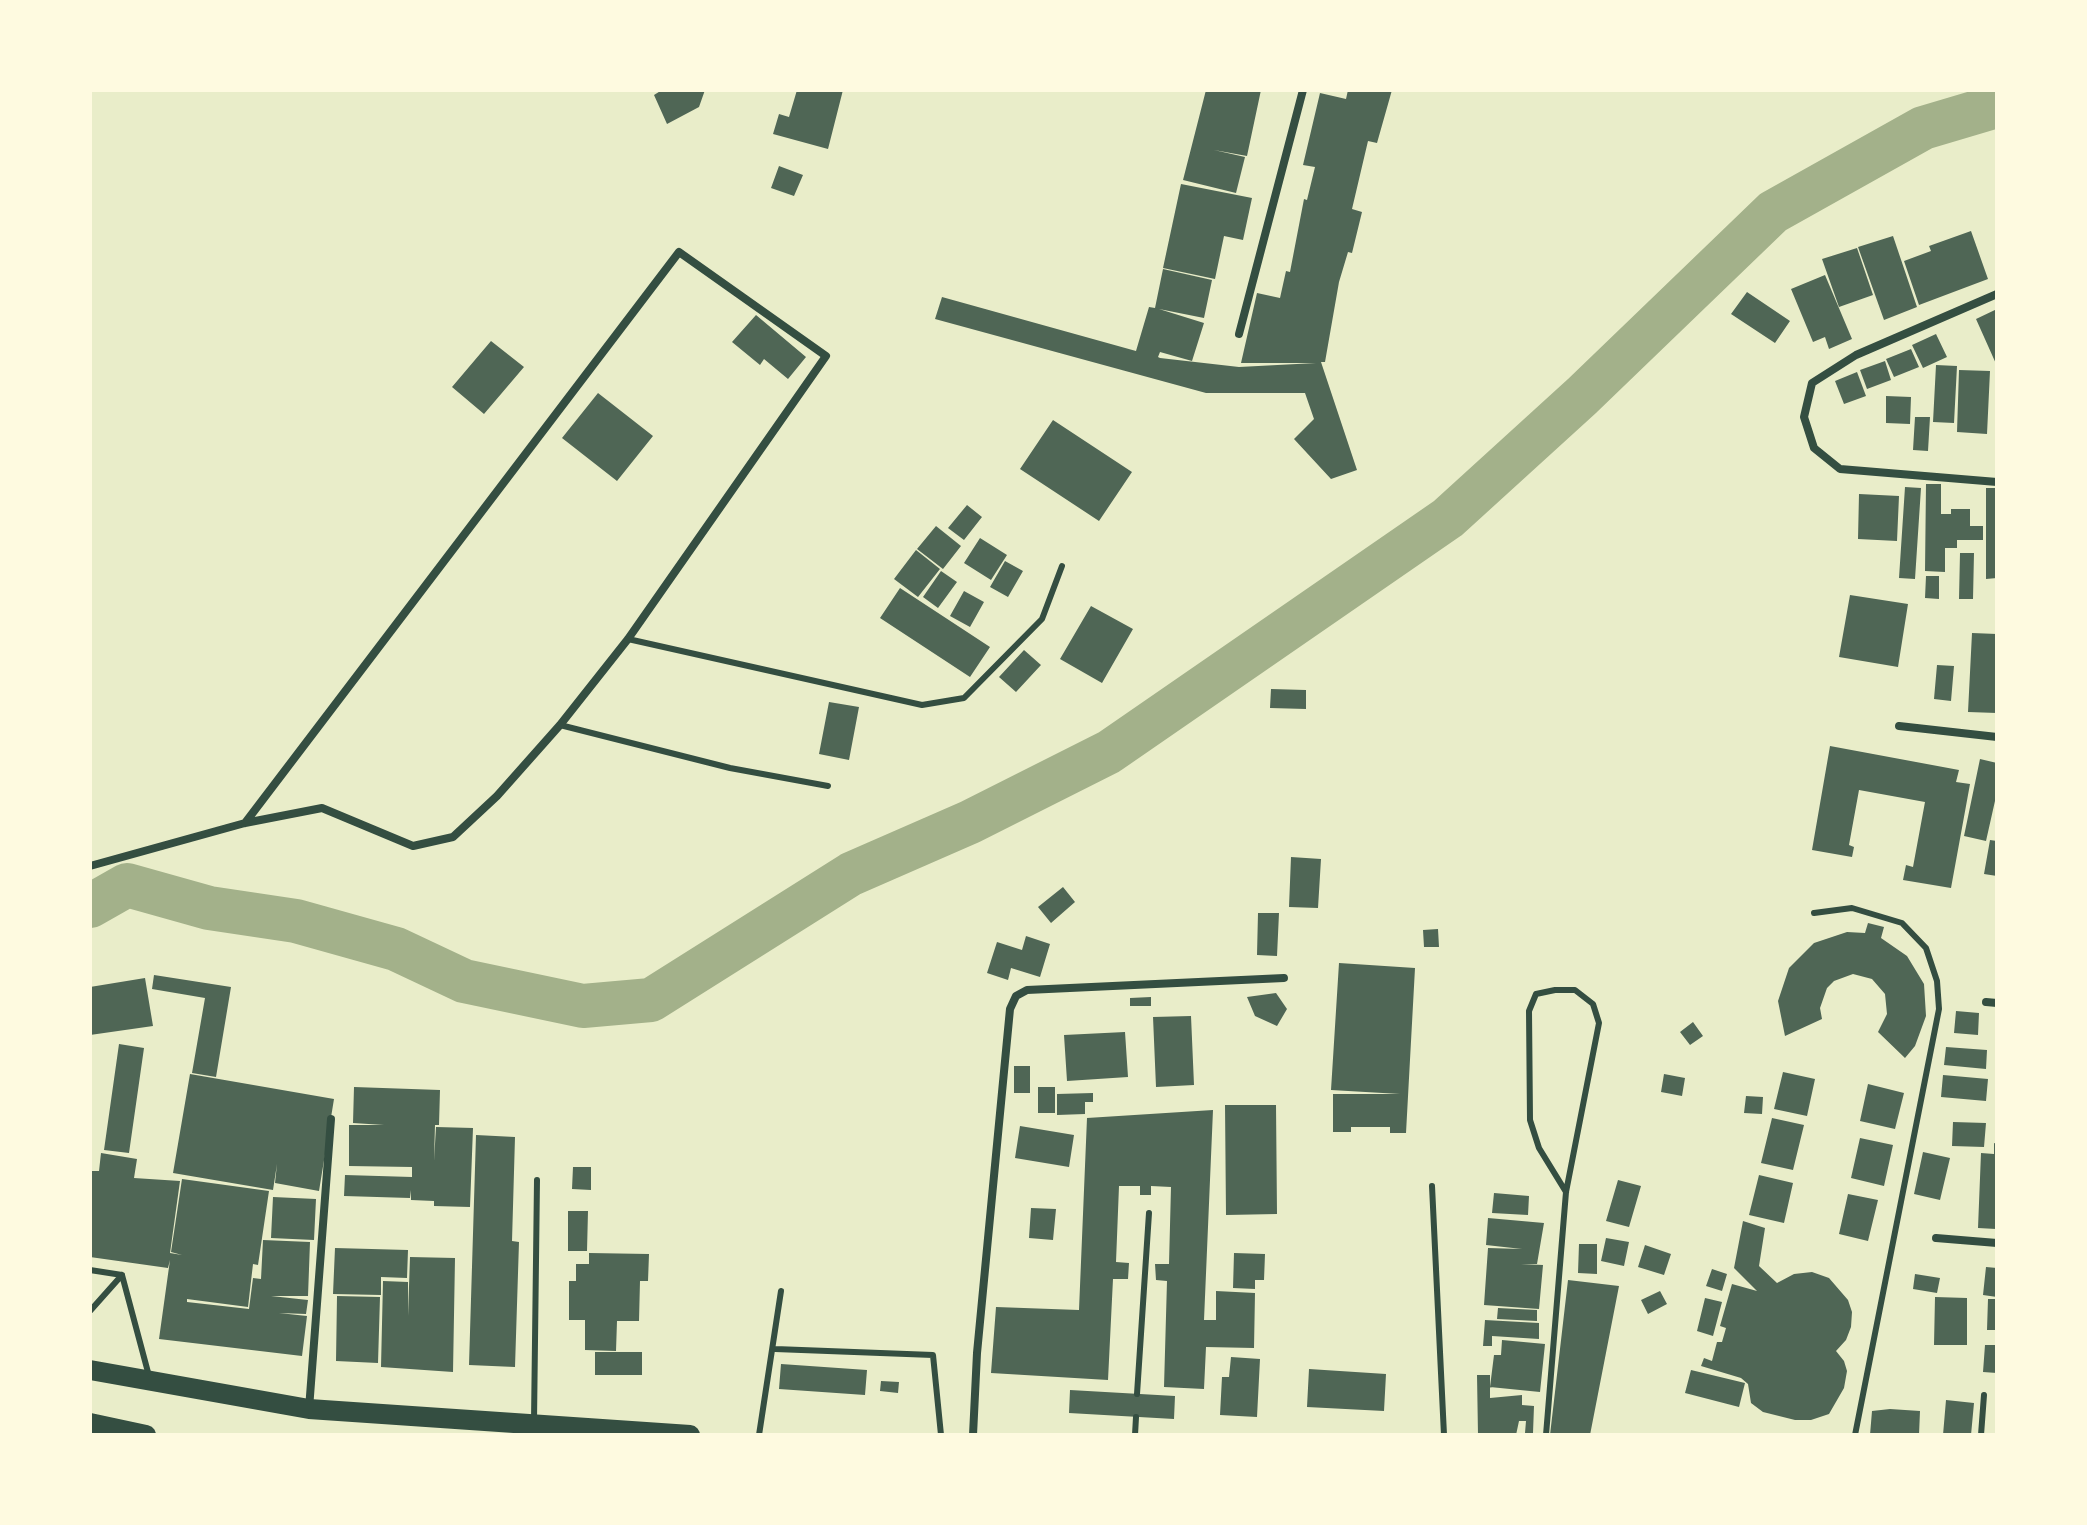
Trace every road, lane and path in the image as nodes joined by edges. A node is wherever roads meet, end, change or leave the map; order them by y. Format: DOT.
graph roads {
  1 [pos="1303,90"];
  2 [pos="1997,294"];
  3 [pos="1239,334"];
  4 [pos="1997,482"];
  5 [pos="1062,566"];
  6 [pos="628,639"];
  7 [pos="560,725"];
  8 [pos="1899,726"];
  9 [pos="1997,737"];
  10 [pos="828,786"];
  11 [pos="245,823"];
  12 [pos="90,866"];
  13 [pos="1814,913"];
  14 [pos="1284,978"];
  15 [pos="1986,1002"];
  16 [pos="1997,1003"];
  17 [pos="331,1119"];
  18 [pos="537,1180"];
  19 [pos="1432,1186"];
  20 [pos="1566,1192"];
  21 [pos="1149,1213"];
  22 [pos="1936,1238"];
  23 [pos="1997,1243"];
  24 [pos="90,1270"];
  25 [pos="122,1275"];
  26 [pos="781,1291"];
  27 [pos="90,1311"];
  28 [pos="775,1349"];
  29 [pos="90,1370"];
  30 [pos="151,1383"];
  31 [pos="1137,1394"];
  32 [pos="1984,1395"];
  33 [pos="309,1409"];
  34 [pos="1136,1417"];
  35 [pos="90,1423"];
  36 [pos="534,1425"];
  37 [pos="146,1435"];
  38 [pos="690,1435"];
  39 [pos="759,1435"];
  40 [pos="941,1435"];
  41 [pos="973,1435"];
  42 [pos="1135,1435"];
  43 [pos="1444,1435"];
  44 [pos="1546,1435"];
  45 [pos="1855,1435"];
  46 [pos="1981,1435"];
  1 -- 3 [label="street"];
  2 -- 4 [label="street"];
  5 -- 6 [label="lane"];
  6 -- 7 [label="street"];
  6 -- 11 [label="street"];
  7 -- 10 [label="lane"];
  7 -- 11 [label="street"];
  8 -- 9 [label="street"];
  11 -- 12 [label="street"];
  13 -- 45 [label="lane"];
  14 -- 41 [label="street"];
  15 -- 16 [label="street"];
  17 -- 33 [label="street"];
  18 -- 36 [label="lane"];
  19 -- 43 [label="lane"];
  20 -- 20 [label="lane"];
  20 -- 44 [label="lane"];
  21 -- 31 [label="lane"];
  22 -- 23 [label="street"];
  24 -- 25 [label="lane"];
  25 -- 27 [label="lane"];
  25 -- 30 [label="lane"];
  26 -- 28 [label="lane"];
  28 -- 39 [label="lane"];
  28 -- 40 [label="lane"];
  29 -- 30 [label="main road"];
  30 -- 33 [label="main road"];
  32 -- 46 [label="lane"];
  33 -- 36 [label="main road"];
  34 -- 42 [label="lane"];
  35 -- 37 [label="main road"];
  36 -- 38 [label="main road"];
}
